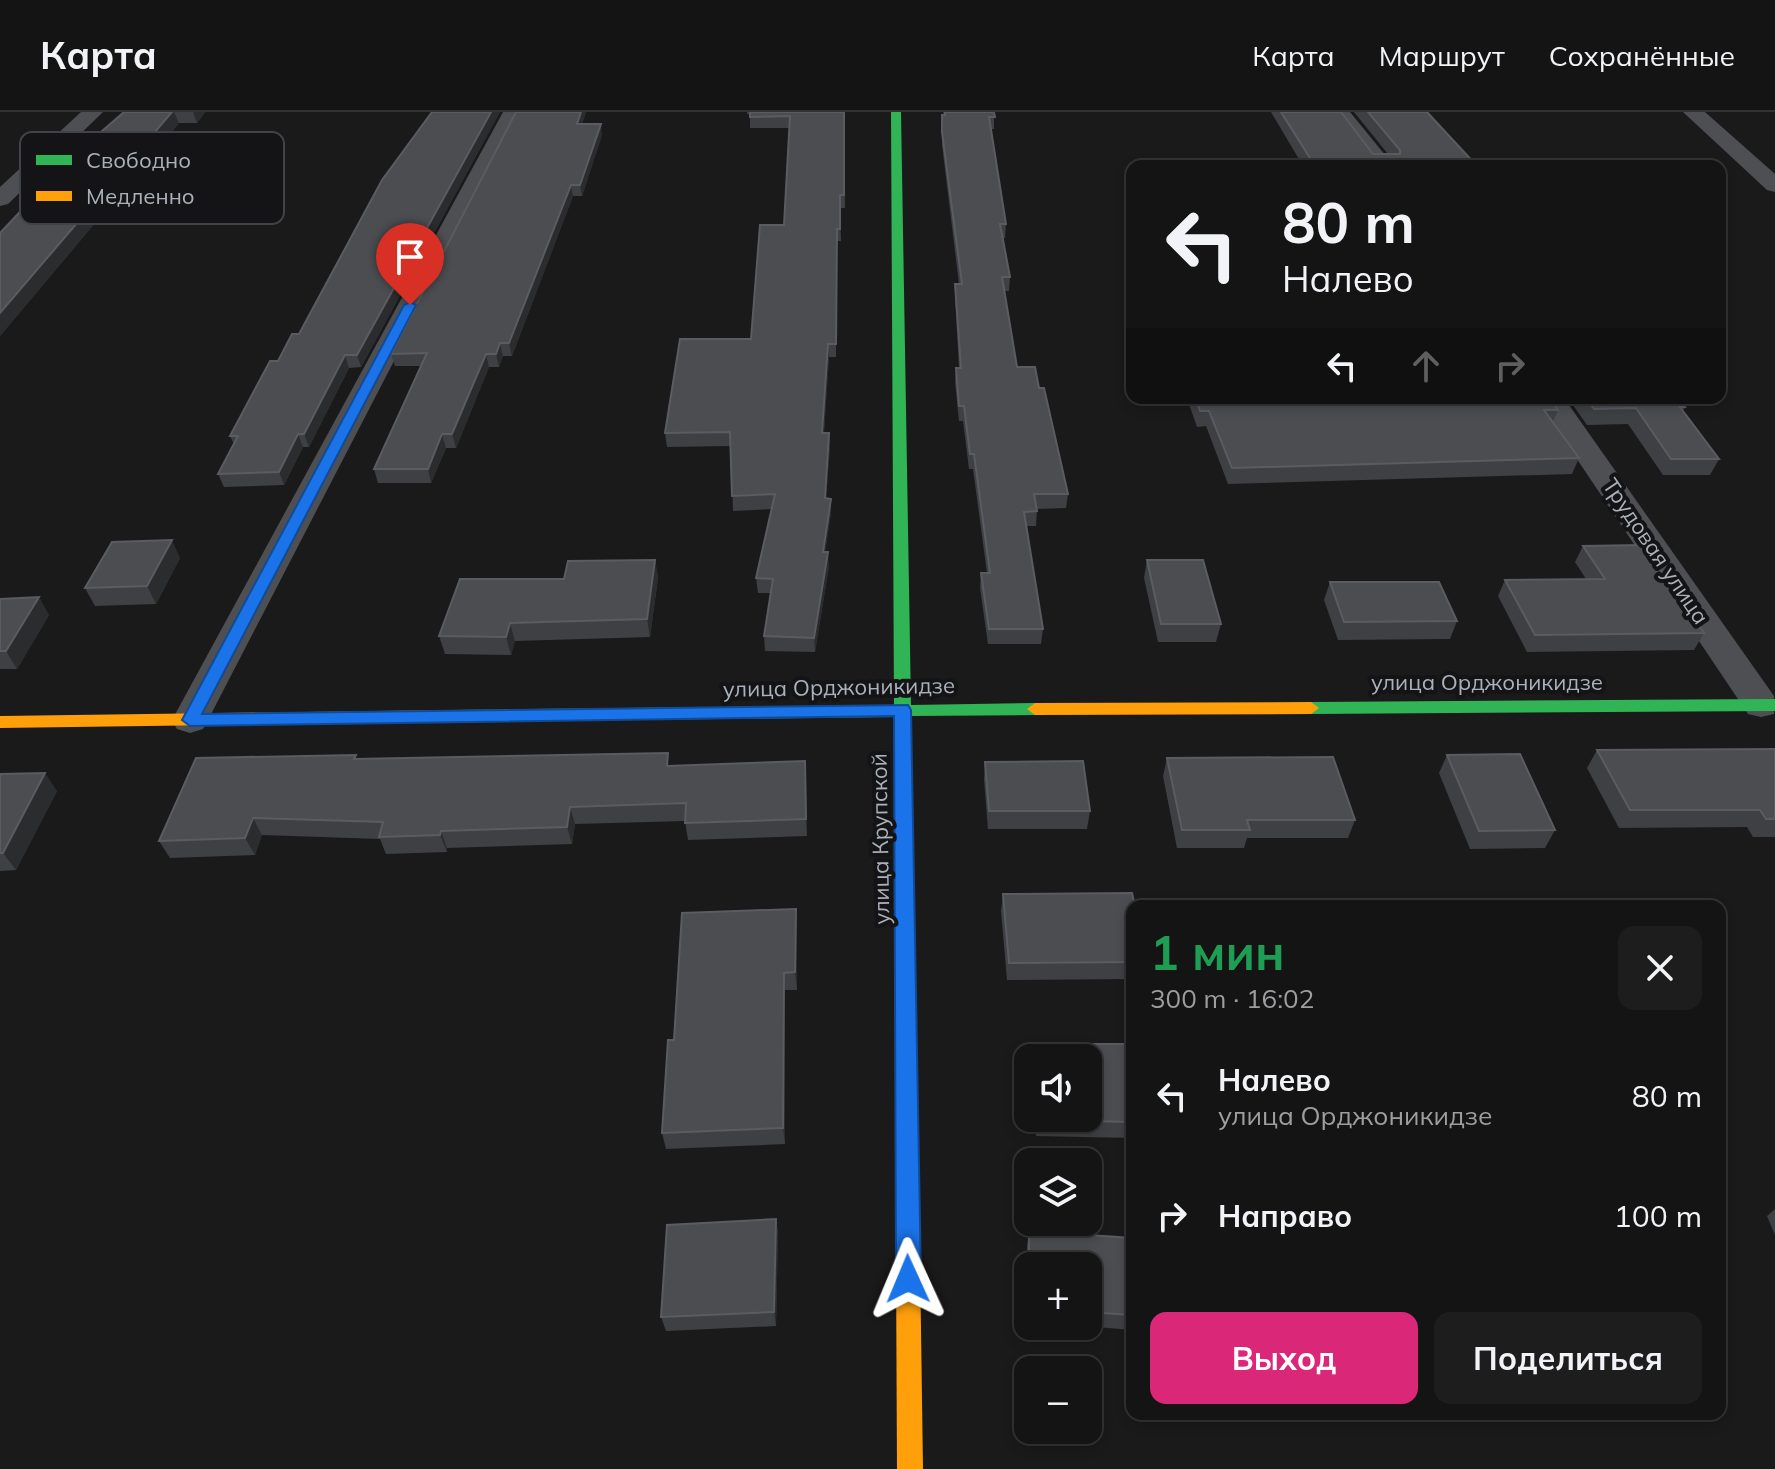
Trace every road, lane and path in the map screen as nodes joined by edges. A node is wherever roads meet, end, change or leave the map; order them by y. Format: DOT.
graph roads {
  1 [pos="93,112"];
  2 [pos="513,112"];
  3 [pos="896,112"];
  4 [pos="1340,112"];
  5 [pos="1693,112"];
  6 [pos="72,132"];
  7 [pos="1378,160"];
  8 [pos="20,180"];
  9 [pos="1775,185"];
  10 [pos="0,199"];
  11 [pos="1554,404"];
  12 [pos="1768,705"];
  13 [pos="902,710"];
  14 [pos="190,720"];
  15 [pos="0,722"];
  16 [pos="910,1469"];
  1 -- 6 [label="street"];
  2 -- 14 [label="street"];
  3 -- 13 [label="street, улица Крупской"];
  4 -- 7 [label="street"];
  5 -- 9 [label="street"];
  8 -- 10 [label="street"];
  11 -- 12 [label="street, Трудовая улица"];
  12 -- 13 [label="street, улица Орджоникидзе"];
  13 -- 14 [label="street, улица Орджоникидзе"];
  13 -- 16 [label="street, улица Крупской"];
  14 -- 15 [label="street, улица Орджоникидзе"];
}
